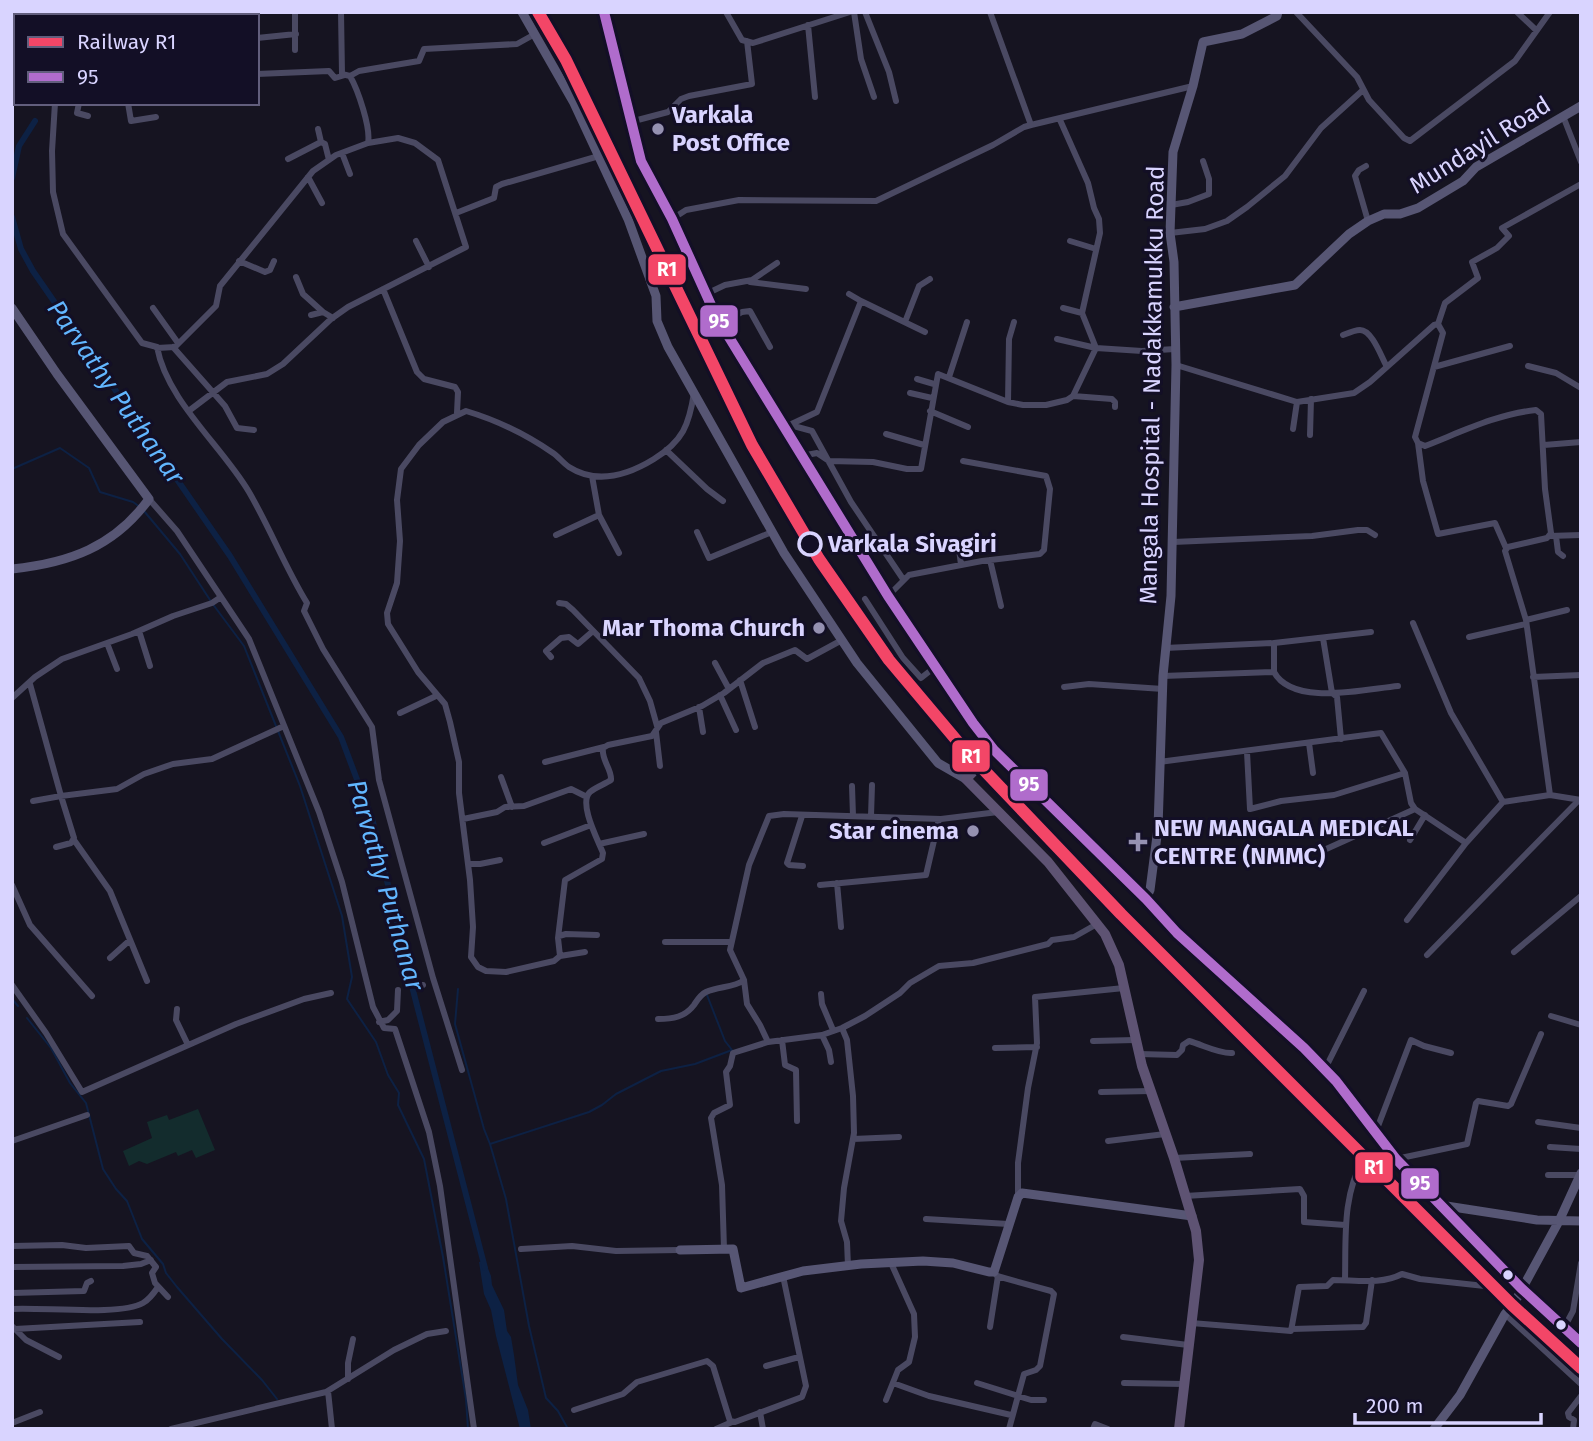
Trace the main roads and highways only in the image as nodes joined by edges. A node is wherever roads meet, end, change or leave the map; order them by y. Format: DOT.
graph roads {
  1 [pos="522,12"];
  2 [pos="604,12"];
  3 [pos="1279,12"];
  4 [pos="1581,106"];
  5 [pos="1174,307"];
  6 [pos="12,308"];
  7 [pos="12,569"];
  8 [pos="995,750"];
  9 [pos="966,779"];
  10 [pos="1146,899"];
  11 [pos="1580,1174"];
  12 [pos="1440,1205"];
  13 [pos="1192,1216"];
  14 [pos="1559,1221"];
  15 [pos="1581,1221"];
  16 [pos="680,1250"];
  17 [pos="1521,1288"];
  18 [pos="1581,1343"];
  19 [pos="1179,1429"];
  20 [pos="1434,1429"];
  1 -- 9 [label="main road"];
  2 -- 8 [label="main road"];
  3 -- 5 [label="main road, Mangala Hospital - Nadakkamukku Road"];
  4 -- 5 [label="main road, Mundayil Road"];
  5 -- 10 [label="main road, Mangala Hospital - Nadakkamukku Road"];
  6 -- 7 [label="main road"];
  8 -- 9 [label="main road"];
  8 -- 10 [label="main road"];
  9 -- 13 [label="main road"];
  10 -- 12 [label="main road"];
  11 -- 14 [label="main road"];
  12 -- 14 [label="main road"];
  12 -- 17 [label="main road"];
  13 -- 16 [label="main road"];
  13 -- 19 [label="main road"];
  14 -- 15 [label="main road"];
  14 -- 17 [label="main road"];
  17 -- 18 [label="main road"];
  17 -- 20 [label="main road"];
}
